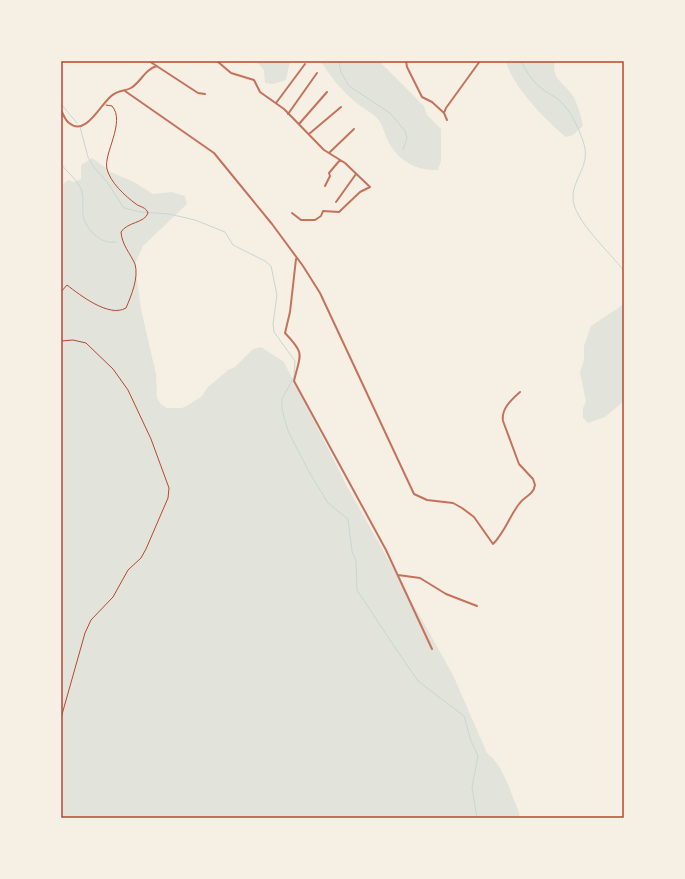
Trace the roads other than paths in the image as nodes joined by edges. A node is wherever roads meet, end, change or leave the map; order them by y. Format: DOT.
graph roads {
  1 [pos="150,61"];
  2 [pos="217,61"];
  3 [pos="406,61"];
  4 [pos="480,61"];
  5 [pos="305,64"];
  6 [pos="157,66"];
  7 [pos="317,73"];
  8 [pos="125,91"];
  9 [pos="327,92"];
  10 [pos="205,94"];
  11 [pos="277,104"];
  12 [pos="341,107"];
  13 [pos="61,110"];
  14 [pos="444,113"];
  15 [pos="288,114"];
  16 [pos="447,120"];
  17 [pos="299,124"];
  18 [pos="354,130"];
  19 [pos="308,134"];
  20 [pos="328,153"];
  21 [pos="340,160"];
  22 [pos="356,174"];
  23 [pos="325,186"];
  24 [pos="336,202"];
  25 [pos="292,213"];
  26 [pos="296,258"];
  27 [pos="520,392"];
  28 [pos="397,575"];
  29 [pos="478,606"];
  30 [pos="432,648"];
  1 -- 6 [label="street"];
  2 -- 11 [label="street"];
  3 -- 14 [label="street"];
  4 -- 14 [label="street"];
  5 -- 11 [label="street"];
  6 -- 8 [label="street"];
  6 -- 10 [label="street"];
  7 -- 15 [label="street"];
  8 -- 13 [label="street"];
  8 -- 26 [label="street"];
  9 -- 17 [label="street"];
  11 -- 15 [label="street"];
  12 -- 19 [label="street"];
  14 -- 16 [label="street"];
  15 -- 17 [label="street"];
  17 -- 19 [label="street"];
  18 -- 20 [label="street"];
  19 -- 20 [label="street"];
  20 -- 21 [label="street"];
  21 -- 22 [label="street"];
  21 -- 23 [label="street"];
  22 -- 24 [label="street"];
  22 -- 25 [label="street"];
  26 -- 27 [label="street"];
  26 -- 28 [label="street"];
  28 -- 29 [label="street"];
  28 -- 30 [label="street"];
}
